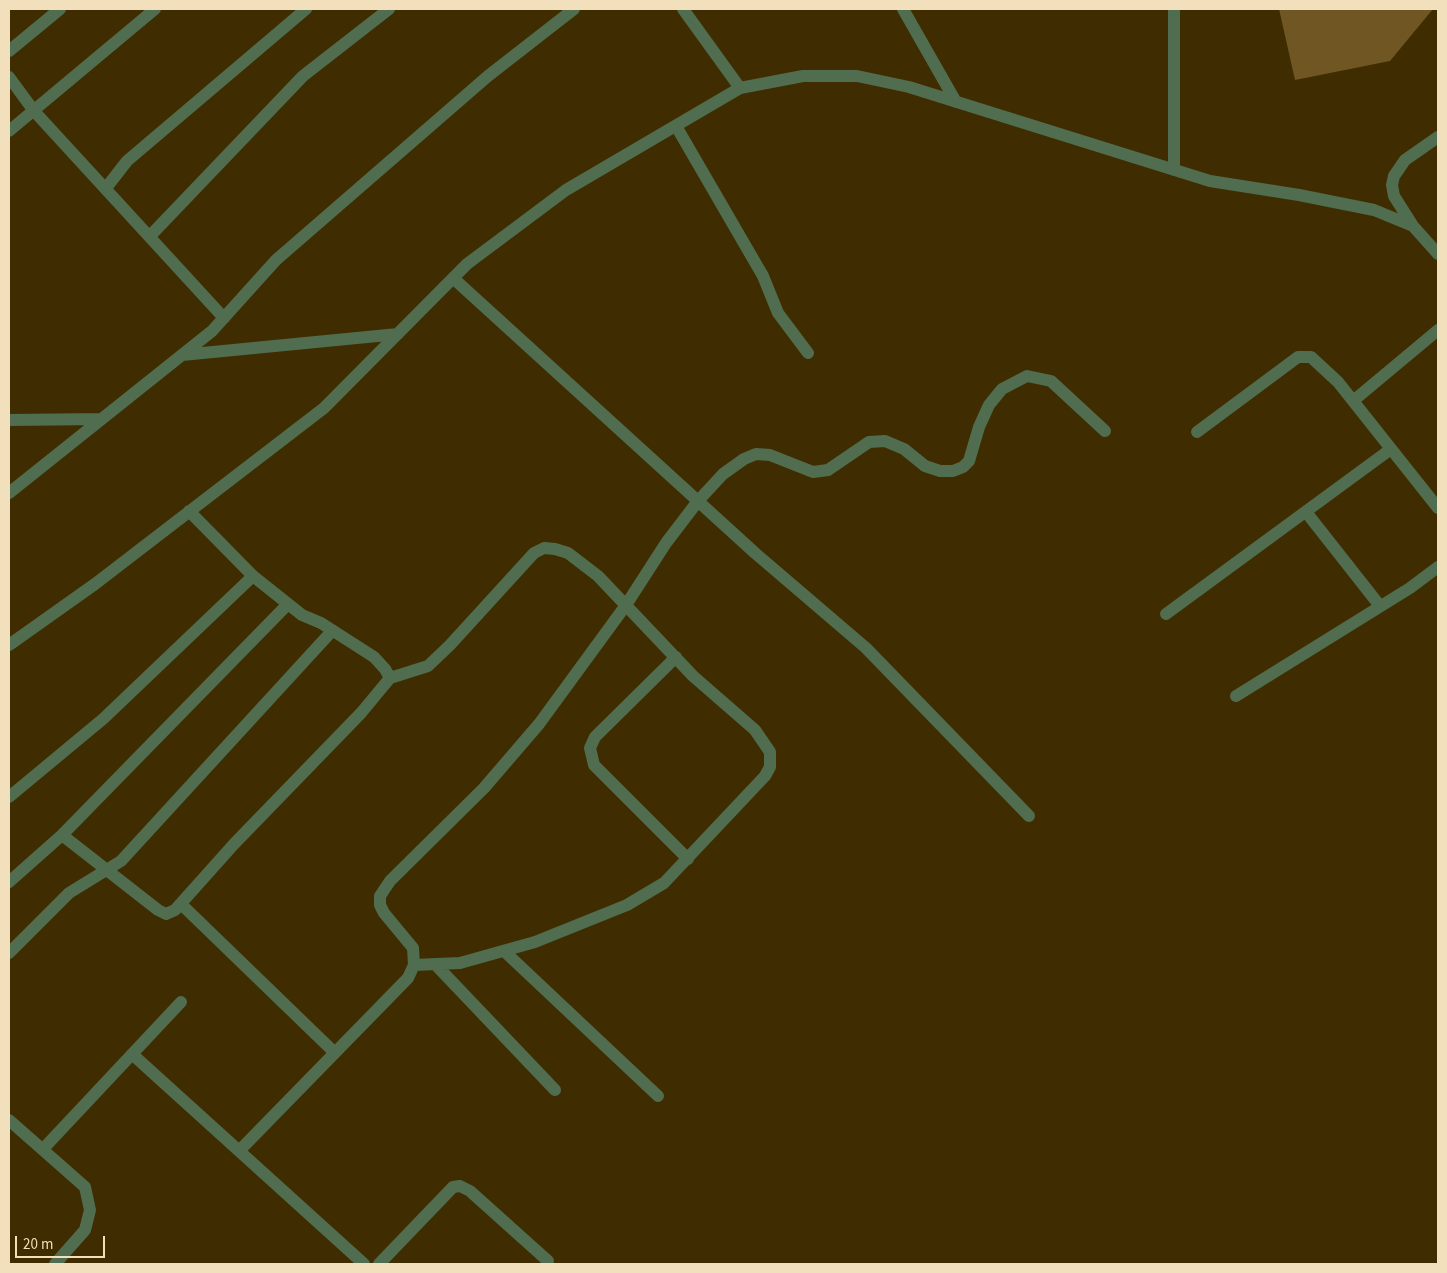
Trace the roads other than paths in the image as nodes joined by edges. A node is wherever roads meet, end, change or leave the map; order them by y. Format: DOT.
graph roads {
  1 [pos="60,9"];
  2 [pos="155,9"];
  3 [pos="306,9"];
  4 [pos="389,9"];
  5 [pos="574,9"];
  6 [pos="683,9"];
  7 [pos="903,9"];
  8 [pos="1174,9"];
  9 [pos="9,51"];
  10 [pos="9,77"];
  11 [pos="740,88"];
  12 [pos="956,102"];
  13 [pos="34,111"];
  14 [pos="676,126"];
  15 [pos="9,131"];
  16 [pos="1438,137"];
  17 [pos="1174,170"];
  18 [pos="106,188"];
  19 [pos="1413,226"];
  20 [pos="150,236"];
  21 [pos="1438,254"];
  22 [pos="454,278"];
  23 [pos="224,318"];
  24 [pos="1438,330"];
  25 [pos="398,334"];
  26 [pos="808,353"];
  27 [pos="182,355"];
  28 [pos="1352,401"];
  29 [pos="102,419"];
  30 [pos="9,420"];
  31 [pos="1105,431"];
  32 [pos="1197,432"];
  33 [pos="1391,449"];
  34 [pos="9,493"];
  35 [pos="698,501"];
  36 [pos="1438,508"];
  37 [pos="189,511"];
  38 [pos="1306,512"];
  39 [pos="1438,567"];
  40 [pos="253,576"];
  41 [pos="288,604"];
  42 [pos="626,605"];
  43 [pos="1380,606"];
  44 [pos="1166,614"];
  45 [pos="332,631"];
  46 [pos="9,645"];
  47 [pos="676,657"];
  48 [pos="390,678"];
  49 [pos="1236,696"];
  50 [pos="9,798"];
  51 [pos="1029,816"];
  52 [pos="62,835"];
  53 [pos="688,859"];
  54 [pos="108,871"];
  55 [pos="9,882"];
  56 [pos="181,904"];
  57 [pos="504,951"];
  58 [pos="9,953"];
  59 [pos="435,964"];
  60 [pos="414,965"];
  61 [pos="181,1002"];
  62 [pos="334,1052"];
  63 [pos="132,1054"];
  64 [pos="556,1090"];
  65 [pos="658,1096"];
  66 [pos="9,1120"];
  67 [pos="42,1149"];
  68 [pos="239,1151"];
  69 [pos="548,1261"];
  70 [pos="55,1264"];
  71 [pos="364,1264"];
  72 [pos="380,1264"];
  1 -- 9 [label="street"];
  2 -- 13 [label="street"];
  3 -- 18 [label="street"];
  4 -- 20 [label="street"];
  5 -- 23 [label="street"];
  6 -- 11 [label="street"];
  7 -- 12 [label="street"];
  8 -- 17 [label="street"];
  10 -- 13 [label="street"];
  11 -- 12 [label="street"];
  11 -- 14 [label="street"];
  12 -- 17 [label="street"];
  13 -- 15 [label="street"];
  13 -- 18 [label="street"];
  14 -- 22 [label="street"];
  14 -- 26 [label="street"];
  16 -- 19 [label="street"];
  17 -- 19 [label="street"];
  18 -- 20 [label="street"];
  19 -- 21 [label="street"];
  20 -- 23 [label="street"];
  22 -- 25 [label="street"];
  22 -- 35 [label="street"];
  23 -- 27 [label="street"];
  24 -- 28 [label="street"];
  25 -- 27 [label="street"];
  25 -- 37 [label="street"];
  27 -- 29 [label="street"];
  28 -- 32 [label="street"];
  28 -- 33 [label="street"];
  29 -- 30 [label="street"];
  29 -- 34 [label="street"];
  31 -- 35 [label="street"];
  33 -- 36 [label="street"];
  33 -- 38 [label="street"];
  35 -- 42 [label="street"];
  35 -- 51 [label="street"];
  37 -- 40 [label="street"];
  37 -- 46 [label="street"];
  38 -- 43 [label="street"];
  38 -- 44 [label="street"];
  39 -- 43 [label="street"];
  40 -- 41 [label="street"];
  40 -- 50 [label="street"];
  41 -- 45 [label="street"];
  41 -- 52 [label="street"];
  42 -- 47 [label="street"];
  42 -- 48 [label="street"];
  42 -- 60 [label="street"];
  43 -- 49 [label="street"];
  45 -- 48 [label="street"];
  45 -- 54 [label="street"];
  47 -- 53 [label="street"];
  47 -- 53 [label="street"];
  48 -- 56 [label="street"];
  52 -- 54 [label="street"];
  52 -- 55 [label="street"];
  53 -- 57 [label="street"];
  54 -- 56 [label="street"];
  54 -- 58 [label="street"];
  56 -- 62 [label="street"];
  57 -- 59 [label="street"];
  57 -- 65 [label="street"];
  59 -- 60 [label="street"];
  59 -- 64 [label="street"];
  60 -- 62 [label="street"];
  61 -- 63 [label="street"];
  62 -- 68 [label="street"];
  63 -- 67 [label="street"];
  63 -- 68 [label="street"];
  66 -- 67 [label="street"];
  67 -- 70 [label="street"];
  68 -- 71 [label="street"];
  69 -- 72 [label="street"];
}
